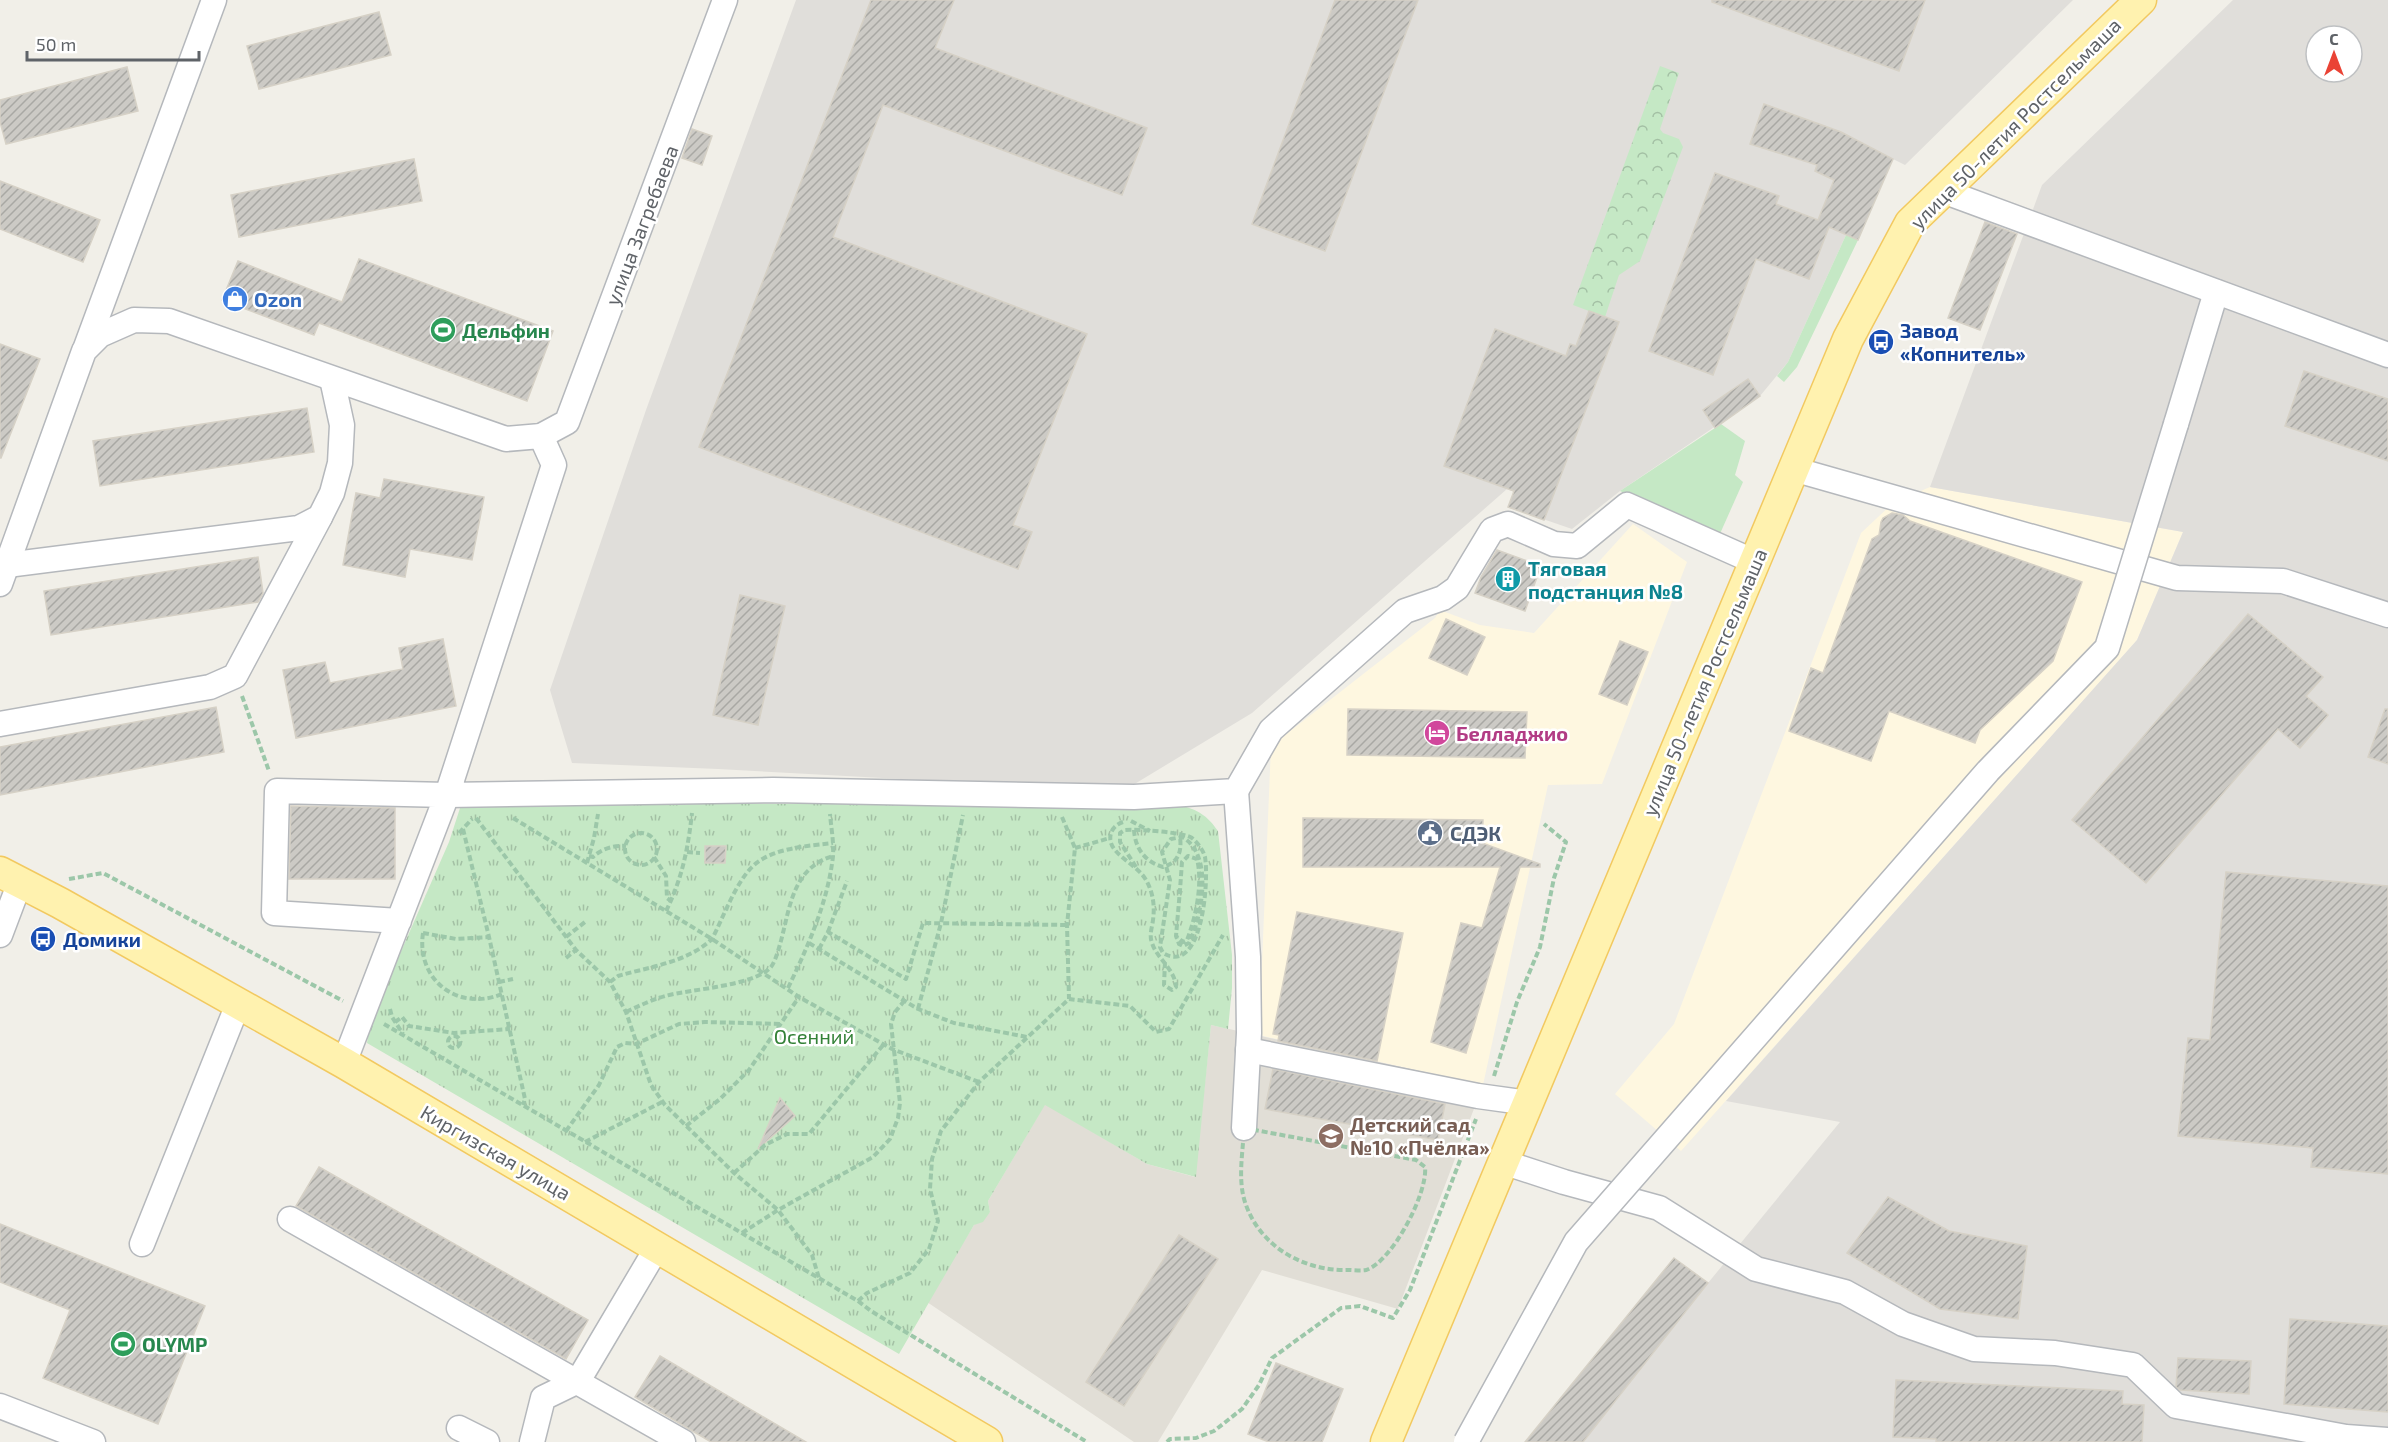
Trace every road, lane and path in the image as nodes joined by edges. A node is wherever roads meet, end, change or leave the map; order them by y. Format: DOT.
graph roads {
  1 [pos="214,0"];
  2 [pos="725,0"];
  3 [pos="2141,0"];
  4 [pos="1943,191"];
  5 [pos="2216,292"];
  6 [pos="84,351"];
  7 [pos="2388,355"];
  8 [pos="332,379"];
  9 [pos="541,436"];
  10 [pos="1793,469"];
  11 [pos="320,517"];
  12 [pos="1755,562"];
  13 [pos="3,575"];
  14 [pos="2388,615"];
  15 [pos="235,676"];
  16 [pos="0,724"];
  17 [pos="1236,791"];
  18 [pos="277,792"];
  19 [pos="447,795"];
  20 [pos="598,811"];
  21 [pos="680,812"];
  22 [pos="840,812"];
  23 [pos="506,813"];
  24 [pos="692,813"];
  25 [pos="703,813"];
  26 [pos="1072,813"];
  27 [pos="482,814"];
  28 [pos="952,814"];
  29 [pos="963,814"];
  30 [pos="974,814"];
  31 [pos="475,817"];
  32 [pos="1544,824"];
  33 [pos="462,828"];
  34 [pos="1134,830"];
  35 [pos="1151,832"];
  36 [pos="457,835"];
  37 [pos="1180,837"];
  38 [pos="1110,838"];
  39 [pos="832,843"];
  40 [pos="626,846"];
  41 [pos="1075,848"];
  42 [pos="687,852"];
  43 [pos="700,853"];
  44 [pos="589,856"];
  45 [pos="832,856"];
  46 [pos="654,857"];
  47 [pos="587,863"];
  48 [pos="1136,867"];
  49 [pos="1166,867"];
  50 [pos="19,881"];
  51 [pos="847,881"];
  52 [pos="671,901"];
  53 [pos="666,911"];
  54 [pos="585,922"];
  55 [pos="1246,922"];
  56 [pos="942,923"];
  57 [pos="1067,925"];
  58 [pos="407,926"];
  59 [pos="828,932"];
  60 [pos="423,933"];
  61 [pos="0,935"];
  62 [pos="1176,936"];
  63 [pos="489,937"];
  64 [pos="566,937"];
  65 [pos="712,939"];
  66 [pos="809,944"];
  67 [pos="819,949"];
  68 [pos="576,950"];
  69 [pos="566,958"];
  70 [pos="1165,962"];
  71 [pos="765,974"];
  72 [pos="513,979"];
  73 [pos="499,982"];
  74 [pos="610,982"];
  75 [pos="788,988"];
  76 [pos="502,994"];
  77 [pos="799,997"];
  78 [pos="389,999"];
  79 [pos="1069,999"];
  80 [pos="904,1000"];
  81 [pos="238,1004"];
  82 [pos="918,1008"];
  83 [pos="363,1012"];
  84 [pos="626,1012"];
  85 [pos="395,1022"];
  86 [pos="782,1023"];
  87 [pos="510,1029"];
  88 [pos="405,1037"];
  89 [pos="1027,1037"];
  90 [pos="636,1044"];
  91 [pos="884,1044"];
  92 [pos="894,1050"];
  93 [pos="1248,1050"];
  94 [pos="344,1063"];
  95 [pos="979,1082"];
  96 [pos="1485,1097"];
  97 [pos="662,1102"];
  98 [pos="1528,1103"];
  99 [pos="523,1106"];
  100 [pos="686,1126"];
  101 [pos="1244,1128"];
  102 [pos="566,1131"];
  103 [pos="585,1142"];
  104 [pos="1503,1162"];
  105 [pos="734,1173"];
  106 [pos="778,1210"];
  107 [pos="290,1219"];
  108 [pos="742,1233"];
  109 [pos="142,1244"];
  110 [pos="658,1246"];
  111 [pos="820,1279"];
  112 [pos="858,1301"];
  113 [pos="578,1381"];
  114 [pos="0,1406"];
  115 [pos="459,1428"];
  116 [pos="2388,1440"];
  117 [pos="93,1442"];
  118 [pos="488,1442"];
  119 [pos="532,1442"];
  120 [pos="683,1442"];
  121 [pos="987,1442"];
  122 [pos="1087,1442"];
  123 [pos="1167,1442"];
  124 [pos="1386,1442"];
  125 [pos="1466,1442"];
  1 -- 6 [label="street"];
  2 -- 9 [label="street, улица Загребаева"];
  3 -- 4 [label="main road, улица 50-летия Ростсельмаша"];
  4 -- 5 [label="street"];
  4 -- 10 [label="main road, улица 50-летия Ростсельмаша"];
  5 -- 7 [label="street"];
  5 -- 125 [label="street, bridge"];
  6 -- 8 [label="street"];
  6 -- 13 [label="street"];
  8 -- 9 [label="street"];
  8 -- 11 [label="street"];
  9 -- 19 [label="street"];
  10 -- 12 [label="main road, улица 50-летия Ростсельмаша"];
  10 -- 14 [label="street"];
  11 -- 13 [label="street"];
  11 -- 15 [label="street"];
  12 -- 17 [label="street"];
  12 -- 98 [label="main road, улица 50-летия Ростсельмаша"];
  15 -- 16 [label="street"];
  15 -- 18 [label="path"];
  17 -- 19 [label="street"];
  17 -- 55 [label="street"];
  18 -- 19 [label="street"];
  18 -- 58 [label="street"];
  19 -- 58 [label="street"];
  20 -- 44 [label="path"];
  21 -- 24 [label="path"];
  22 -- 39 [label="path"];
  23 -- 47 [label="path"];
  24 -- 25 [label="path"];
  24 -- 42 [label="path"];
  26 -- 41 [label="path"];
  27 -- 31 [label="path"];
  28 -- 29 [label="path"];
  29 -- 30 [label="path"];
  29 -- 56 [label="path"];
  31 -- 33 [label="path"];
  31 -- 64 [label="path"];
  32 -- 96 [label="path"];
  33 -- 36 [label="path"];
  33 -- 63 [label="path"];
  34 -- 35 [label="path"];
  34 -- 48 [label="path"];
  34 -- 49 [label="path"];
  35 -- 38 [label="path"];
  35 -- 49 [label="path"];
  37 -- 49 [label="path"];
  37 -- 49 [label="path"];
  37 -- 62 [label="path"];
  38 -- 41 [label="path"];
  38 -- 48 [label="path"];
  39 -- 45 [label="path"];
  39 -- 65 [label="path"];
  40 -- 44 [label="path"];
  40 -- 46 [label="path"];
  40 -- 46 [label="path"];
  41 -- 57 [label="path"];
  42 -- 43 [label="path"];
  42 -- 52 [label="path"];
  44 -- 47 [label="path"];
  45 -- 66 [label="path"];
  45 -- 71 [label="path"];
  46 -- 52 [label="path"];
  47 -- 53 [label="path"];
  48 -- 70 [label="path"];
  50 -- 61 [label="street"];
  50 -- 81 [label="main road, Киргизская улица"];
  50 -- 83 [label="path"];
  51 -- 59 [label="path"];
  52 -- 53 [label="path"];
  53 -- 65 [label="path"];
  54 -- 64 [label="path"];
  55 -- 79 [label="path"];
  55 -- 93 [label="street"];
  56 -- 57 [label="path"];
  56 -- 59 [label="path"];
  56 -- 82 [label="path"];
  57 -- 79 [label="path"];
  58 -- 60 [label="path"];
  58 -- 83 [label="street"];
  59 -- 67 [label="path"];
  60 -- 63 [label="path"];
  60 -- 76 [label="path"];
  62 -- 62 [label="path"];
  63 -- 73 [label="path"];
  64 -- 68 [label="path"];
  65 -- 71 [label="path"];
  65 -- 74 [label="path"];
  66 -- 67 [label="path"];
  66 -- 75 [label="path"];
  67 -- 80 [label="path"];
  68 -- 69 [label="path"];
  68 -- 74 [label="path"];
  70 -- 70 [label="path"];
  71 -- 75 [label="path"];
  71 -- 84 [label="path"];
  72 -- 73 [label="path"];
  73 -- 76 [label="path"];
  74 -- 84 [label="path"];
  75 -- 77 [label="path"];
  76 -- 87 [label="path"];
  77 -- 86 [label="path"];
  77 -- 91 [label="path"];
  78 -- 85 [label="path"];
  79 -- 89 [label="path"];
  80 -- 82 [label="path"];
  80 -- 92 [label="path"];
  81 -- 94 [label="main road, Киргизская улица"];
  81 -- 109 [label="street"];
  82 -- 89 [label="path"];
  83 -- 88 [label="path"];
  83 -- 94 [label="street"];
  84 -- 90 [label="path"];
  85 -- 87 [label="path"];
  85 -- 88 [label="path"];
  86 -- 90 [label="path"];
  86 -- 100 [label="path"];
  87 -- 99 [label="path"];
  88 -- 99 [label="path"];
  89 -- 95 [label="path"];
  90 -- 97 [label="path"];
  90 -- 102 [label="path"];
  91 -- 92 [label="path"];
  91 -- 105 [label="path"];
  92 -- 95 [label="path"];
  92 -- 106 [label="path"];
  93 -- 96 [label="street"];
  93 -- 101 [label="street"];
  94 -- 110 [label="main road, Киргизская улица"];
  95 -- 112 [label="path"];
  96 -- 98 [label="street"];
  96 -- 123 [label="path"];
  97 -- 100 [label="path"];
  97 -- 103 [label="path"];
  98 -- 104 [label="main road, улица 50-летия Ростсельмаша"];
  99 -- 102 [label="path"];
  100 -- 105 [label="path"];
  101 -- 101 [label="path"];
  102 -- 103 [label="path"];
  103 -- 108 [label="path"];
  104 -- 116 [label="street"];
  104 -- 124 [label="main road, улица 50-летия Ростсельмаша"];
  105 -- 106 [label="path"];
  106 -- 108 [label="path"];
  106 -- 111 [label="path"];
  107 -- 113 [label="street"];
  108 -- 111 [label="path"];
  110 -- 113 [label="street"];
  110 -- 121 [label="main road, Киргизская улица"];
  111 -- 112 [label="path"];
  112 -- 122 [label="path"];
  113 -- 119 [label="street"];
  113 -- 120 [label="street"];
  114 -- 117 [label="street"];
  115 -- 118 [label="street"];
}
